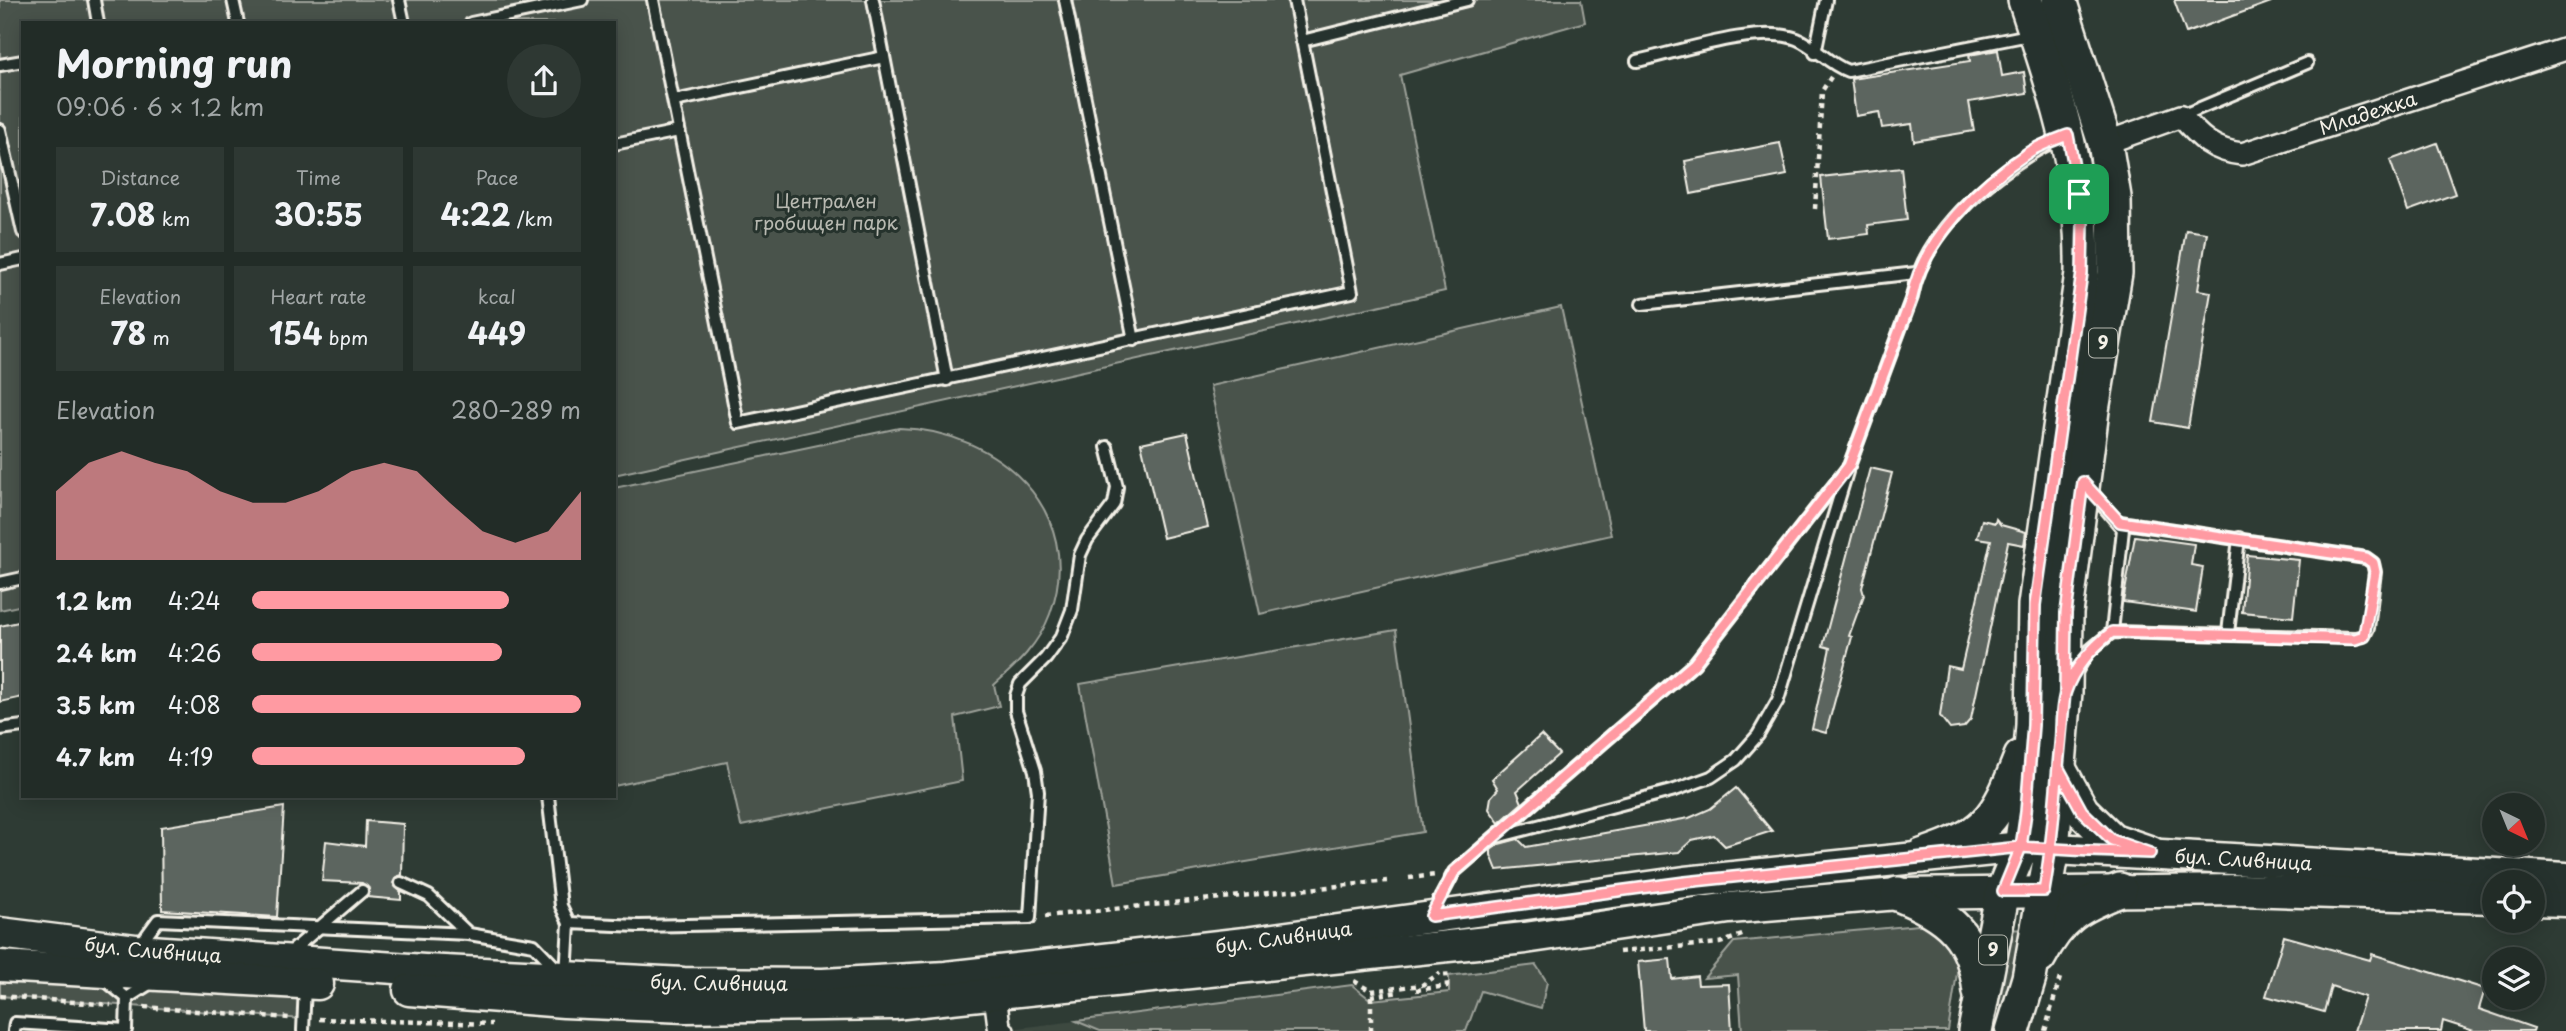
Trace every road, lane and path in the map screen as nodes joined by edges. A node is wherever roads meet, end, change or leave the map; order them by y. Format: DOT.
graph roads {
  1 [pos="94,0"];
  2 [pos="233,0"];
  3 [pos="399,0"];
  4 [pos="582,0"];
  5 [pos="653,0"];
  6 [pos="873,0"];
  7 [pos="1065,0"];
  8 [pos="1294,0"];
  9 [pos="1466,0"];
  10 [pos="1826,0"];
  11 [pos="2025,0"];
  12 [pos="2059,0"];
  13 [pos="98,21"];
  14 [pos="238,21"];
  15 [pos="404,21"];
  16 [pos="481,21"];
  17 [pos="2036,34"];
  18 [pos="1302,41"];
  19 [pos="2566,49"];
  20 [pos="1815,53"];
  21 [pos="884,57"];
  22 [pos="21,61"];
  23 [pos="1637,61"];
  24 [pos="2307,63"];
  25 [pos="0,65"];
  26 [pos="1836,67"];
  27 [pos="674,102"];
  28 [pos="2181,116"];
  29 [pos="0,130"];
  30 [pos="679,131"];
  31 [pos="2068,135"];
  32 [pos="2105,143"];
  33 [pos="616,144"];
  34 [pos="1815,209"];
  35 [pos="21,223"];
  36 [pos="21,259"];
  37 [pos="0,264"];
  38 [pos="1916,273"];
  39 [pos="1642,304"];
  40 [pos="1134,340"];
  41 [pos="947,380"];
  42 [pos="1107,447"];
  43 [pos="1849,466"];
  44 [pos="2083,482"];
  45 [pos="2120,522"];
  46 [pos="2239,538"];
  47 [pos="21,578"];
  48 [pos="0,583"];
  49 [pos="2112,632"];
  50 [pos="2228,633"];
  51 [pos="2065,692"];
  52 [pos="2033,725"];
  53 [pos="21,726"];
  54 [pos="0,729"];
  55 [pos="2058,767"];
  56 [pos="548,798"];
  57 [pos="1492,838"];
  58 [pos="2036,848"];
  59 [pos="2150,853"];
  60 [pos="1922,856"];
  61 [pos="1436,876"];
  62 [pos="1409,878"];
  63 [pos="2566,878"];
  64 [pos="1387,881"];
  65 [pos="401,883"];
  66 [pos="2120,890"];
  67 [pos="362,891"];
  68 [pos="2003,891"];
  69 [pos="2044,891"];
  70 [pos="1898,894"];
  71 [pos="2482,898"];
  72 [pos="2545,900"];
  73 [pos="2566,901"];
  74 [pos="1431,916"];
  75 [pos="1030,918"];
  76 [pos="569,923"];
  77 [pos="320,926"];
  78 [pos="0,933"];
  79 [pos="469,934"];
  80 [pos="136,950"];
  81 [pos="280,961"];
  82 [pos="0,966"];
  83 [pos="2063,968"];
  84 [pos="1446,969"];
  85 [pos="97,974"];
  86 [pos="160,976"];
  87 [pos="565,978"];
  88 [pos="2029,978"];
  89 [pos="305,983"];
  90 [pos="1416,990"];
  91 [pos="1399,992"];
  92 [pos="995,995"];
  93 [pos="0,996"];
  94 [pos="126,1002"];
  95 [pos="303,1019"];
  96 [pos="1978,1020"];
  97 [pos="1000,1030"];
  98 [pos="14,1031"];
  99 [pos="303,1031"];
  100 [pos="1371,1031"];
  101 [pos="2013,1031"];
  102 [pos="2045,1031"];
  1 -- 13 [label="lane"];
  2 -- 14 [label="lane"];
  3 -- 15 [label="lane"];
  4 -- 16 [label="lane"];
  5 -- 27 [label="lane"];
  6 -- 21 [label="lane"];
  7 -- 40 [label="lane"];
  8 -- 18 [label="lane"];
  9 -- 18 [label="lane"];
  10 -- 20 [label="lane"];
  11 -- 17 [label="main road, 9"];
  12 -- 32 [label="main road, 9"];
  17 -- 26 [label="lane"];
  17 -- 31 [label="main road, 9"];
  18 -- 40 [label="lane"];
  19 -- 28 [label="street, Младежка"];
  20 -- 23 [label="lane"];
  20 -- 26 [label="lane"];
  21 -- 27 [label="lane"];
  21 -- 41 [label="lane"];
  22 -- 25 [label="lane"];
  24 -- 28 [label="lane"];
  26 -- 34 [label="path"];
  27 -- 30 [label="lane"];
  28 -- 32 [label="street"];
  29 -- 35 [label="lane"];
  30 -- 33 [label="lane"];
  30 -- 41 [label="lane"];
  31 -- 38 [label="lane"];
  31 -- 52 [label="main road, 9"];
  32 -- 44 [label="main road, 9"];
  36 -- 37 [label="lane"];
  38 -- 39 [label="lane"];
  38 -- 43 [label="lane"];
  40 -- 41 [label="lane"];
  42 -- 75 [label="lane"];
  43 -- 57 [label="lane"];
  43 -- 57 [label="lane"];
  44 -- 45 [label="lane"];
  44 -- 51 [label="main road, 9"];
  45 -- 46 [label="lane"];
  45 -- 49 [label="lane"];
  46 -- 50 [label="lane"];
  46 -- 50 [label="lane"];
  47 -- 48 [label="lane"];
  49 -- 50 [label="lane"];
  49 -- 51 [label="lane"];
  51 -- 55 [label="main road, 9"];
  52 -- 58 [label="main road, 9"];
  52 -- 60 [label="main road"];
  53 -- 54 [label="lane"];
  55 -- 58 [label="main road, 9"];
  55 -- 59 [label="main road"];
  56 -- 76 [label="lane"];
  57 -- 74 [label="lane"];
  58 -- 59 [label="main road, бул. Сливница"];
  58 -- 60 [label="main road, бул. Сливница"];
  58 -- 68 [label="main road, 9"];
  58 -- 69 [label="main road, 9"];
  59 -- 63 [label="main road, бул. Сливница"];
  60 -- 74 [label="main road, бул. Сливница"];
  61 -- 62 [label="path"];
  64 -- 75 [label="path"];
  65 -- 79 [label="lane"];
  66 -- 69 [label="main road, бул. Сливница"];
  66 -- 71 [label="main road, бул. Сливница"];
  66 -- 88 [label="main road"];
  67 -- 77 [label="lane"];
  68 -- 69 [label="main road, бул. Сливница"];
  68 -- 70 [label="main road, бул. Сливница"];
  68 -- 96 [label="main road, 9"];
  69 -- 88 [label="main road, 9"];
  70 -- 92 [label="main road, бул. Сливница"];
  70 -- 96 [label="main road"];
  72 -- 73 [label="main road"];
  74 -- 87 [label="main road, бул. Сливница"];
  75 -- 76 [label="lane"];
  76 -- 87 [label="lane"];
  77 -- 79 [label="lane"];
  77 -- 80 [label="lane"];
  77 -- 81 [label="lane"];
  78 -- 80 [label="main road, бул. Сливница"];
  79 -- 87 [label="lane"];
  80 -- 81 [label="main road, бул. Сливница"];
  81 -- 87 [label="main road, бул. Сливница"];
  82 -- 85 [label="main road, бул. Сливница"];
  83 -- 102 [label="path"];
  84 -- 90 [label="path"];
  85 -- 86 [label="main road, бул. Сливница"];
  85 -- 94 [label="lane"];
  86 -- 89 [label="main road, бул. Сливница"];
  86 -- 94 [label="lane"];
  88 -- 101 [label="main road, 9"];
  89 -- 92 [label="main road, бул. Сливница"];
  89 -- 95 [label="lane"];
  91 -- 100 [label="path"];
  92 -- 97 [label="street"];
  93 -- 94 [label="path"];
  94 -- 95 [label="path"];
  94 -- 98 [label="lane"];
  95 -- 99 [label="lane"];
}
